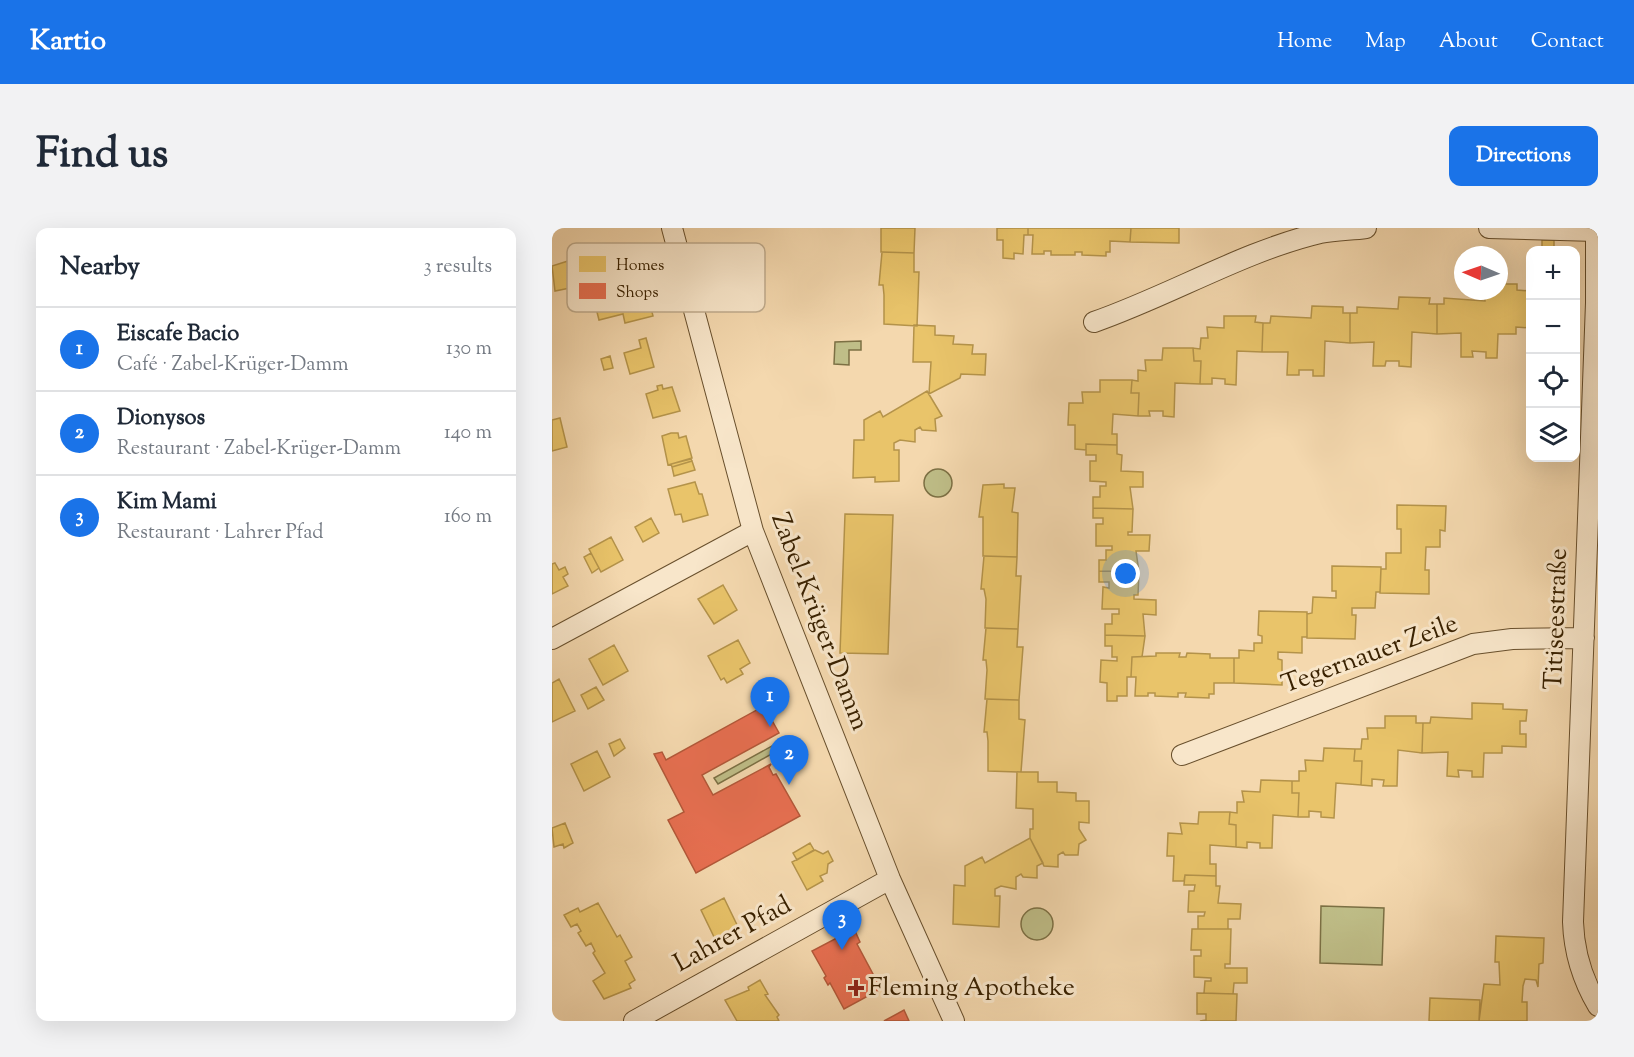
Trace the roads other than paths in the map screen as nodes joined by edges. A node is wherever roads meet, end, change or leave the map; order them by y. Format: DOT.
graph roads {
  1 [pos="672,228"];
  2 [pos="1366,228"];
  3 [pos="1489,228"];
  4 [pos="1596,229"];
  5 [pos="676,243"];
  6 [pos="694,312"];
  7 [pos="1094,322"];
  8 [pos="753,531"];
  9 [pos="1584,638"];
  10 [pos="552,639"];
  11 [pos="1182,755"];
  12 [pos="890,879"];
  13 [pos="1598,1006"];
  14 [pos="634,1021"];
  15 [pos="954,1021"];
  1 -- 5 [label="street, Zabel-Krüger-Damm"];
  2 -- 7 [label="street"];
  3 -- 4 [label="street"];
  4 -- 9 [label="street, Titiseestraße"];
  6 -- 8 [label="street, Zabel-Krüger-Damm"];
  8 -- 10 [label="street"];
  8 -- 12 [label="street, Zabel-Krüger-Damm"];
  9 -- 11 [label="street, Tegernauer Zeile"];
  9 -- 13 [label="street, Titiseestraße"];
  12 -- 14 [label="street, Lahrer Pfad"];
  12 -- 15 [label="street, Zabel-Krüger-Damm"];
}
